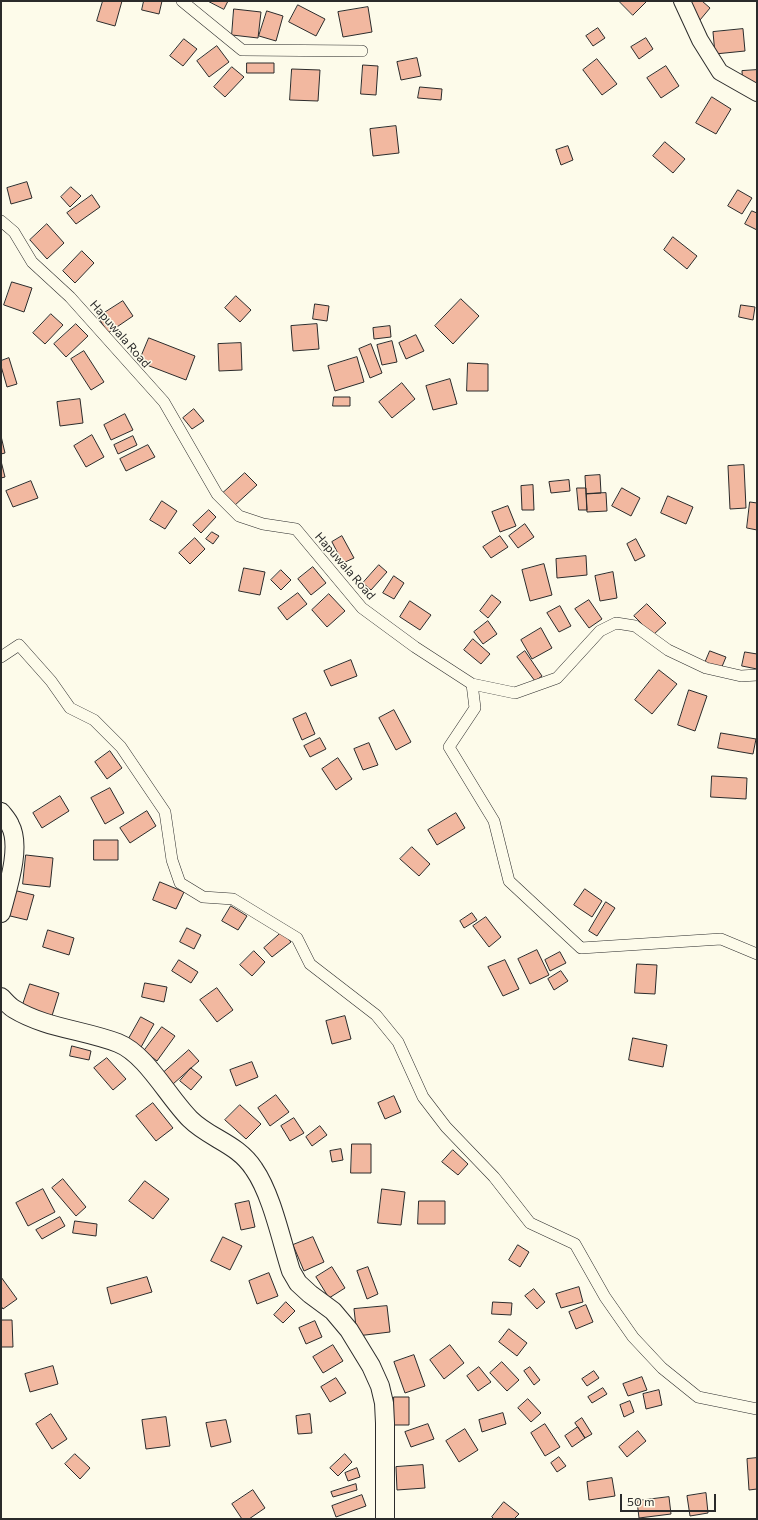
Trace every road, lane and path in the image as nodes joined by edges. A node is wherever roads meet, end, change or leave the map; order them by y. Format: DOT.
graph roads {
  1 [pos="182,1"];
  2 [pos="682,1"];
  3 [pos="362,51"];
  4 [pos="757,93"];
  5 [pos="1,220"];
  6 [pos="1,657"];
  7 [pos="757,675"];
  8 [pos="472,684"];
  9 [pos="1,812"];
  10 [pos="1,913"];
  11 [pos="757,954"];
  12 [pos="1,997"];
  13 [pos="757,1409"];
  14 [pos="385,1519"];
  1 -- 3 [label="street"];
  2 -- 4 [label="street"];
  5 -- 8 [label="street, Hapuwala Road"];
  6 -- 13 [label="street"];
  7 -- 8 [label="street, Hapuwala Road"];
  8 -- 11 [label="street"];
  9 -- 10 [label="main road"];
  12 -- 14 [label="main road"];
}
